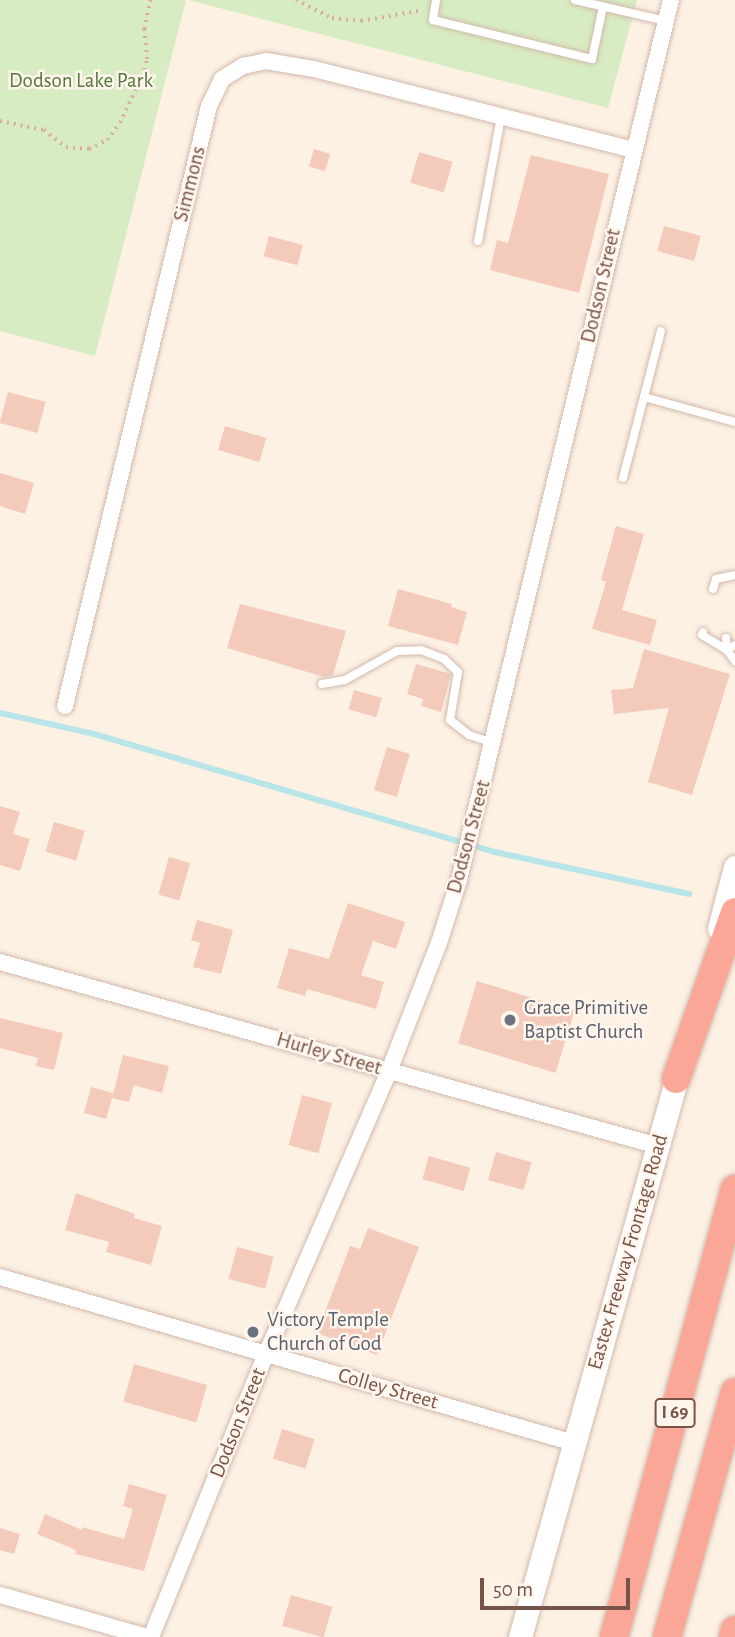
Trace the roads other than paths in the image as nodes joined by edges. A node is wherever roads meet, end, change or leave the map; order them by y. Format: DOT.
graph roads {
  1 [pos="575,0"];
  2 [pos="671,0"];
  3 [pos="436,4"];
  4 [pos="603,7"];
  5 [pos="666,21"];
  6 [pos="501,117"];
  7 [pos="633,150"];
  8 [pos="478,241"];
  9 [pos="661,331"];
  10 [pos="644,397"];
  11 [pos="735,422"];
  12 [pos="623,478"];
  13 [pos="735,575"];
  14 [pos="713,589"];
  15 [pos="703,632"];
  16 [pos="726,638"];
  17 [pos="731,648"];
  18 [pos="735,661"];
  19 [pos="322,684"];
  20 [pos="65,706"];
  21 [pos="494,743"];
  22 [pos="735,867"];
  23 [pos="735,912"];
  24 [pos="0,962"];
  25 [pos="389,1071"];
  26 [pos="676,1079"];
  27 [pos="657,1146"];
  28 [pos="735,1189"];
  29 [pos="0,1277"];
  30 [pos="267,1352"];
  31 [pos="732,1402"];
  32 [pos="574,1443"];
  33 [pos="0,1595"];
  34 [pos="735,1630"];
  35 [pos="149,1637"];
  36 [pos="520,1637"];
  37 [pos="614,1637"];
  38 [pos="667,1637"];
  39 [pos="677,1637"];
  40 [pos="733,1637"];
  1 -- 4 [label="lane"];
  2 -- 5 [label="street, Dodson Street"];
  3 -- 4 [label="lane"];
  4 -- 5 [label="lane"];
  5 -- 7 [label="street, Dodson Street"];
  6 -- 7 [label="street, Simmons"];
  6 -- 8 [label="lane"];
  6 -- 20 [label="street, Simmons"];
  7 -- 21 [label="street, Dodson Street"];
  9 -- 10 [label="lane"];
  10 -- 11 [label="lane"];
  10 -- 12 [label="lane"];
  13 -- 14 [label="lane"];
  15 -- 17 [label="lane"];
  16 -- 17 [label="lane"];
  17 -- 18 [label="lane"];
  19 -- 21 [label="lane"];
  21 -- 25 [label="street, Dodson Street"];
  22 -- 26 [label="main road, Eastex Freeway Frontage Road"];
  23 -- 26 [label="highway"];
  24 -- 25 [label="street, Hurley Street"];
  25 -- 27 [label="street, Hurley Street"];
  25 -- 30 [label="street, Dodson Street"];
  26 -- 27 [label="main road, Eastex Freeway Frontage Road"];
  27 -- 32 [label="main road, Eastex Freeway Frontage Road"];
  28 -- 37 [label="highway, I 69"];
  29 -- 30 [label="street, Colley Street"];
  30 -- 32 [label="street, Colley Street"];
  30 -- 35 [label="street, Dodson Street"];
  31 -- 38 [label="highway"];
  31 -- 39 [label="highway, I 69"];
  32 -- 36 [label="main road, Eastex Freeway Frontage Road"];
  33 -- 35 [label="street"];
  34 -- 40 [label="highway"];
}
